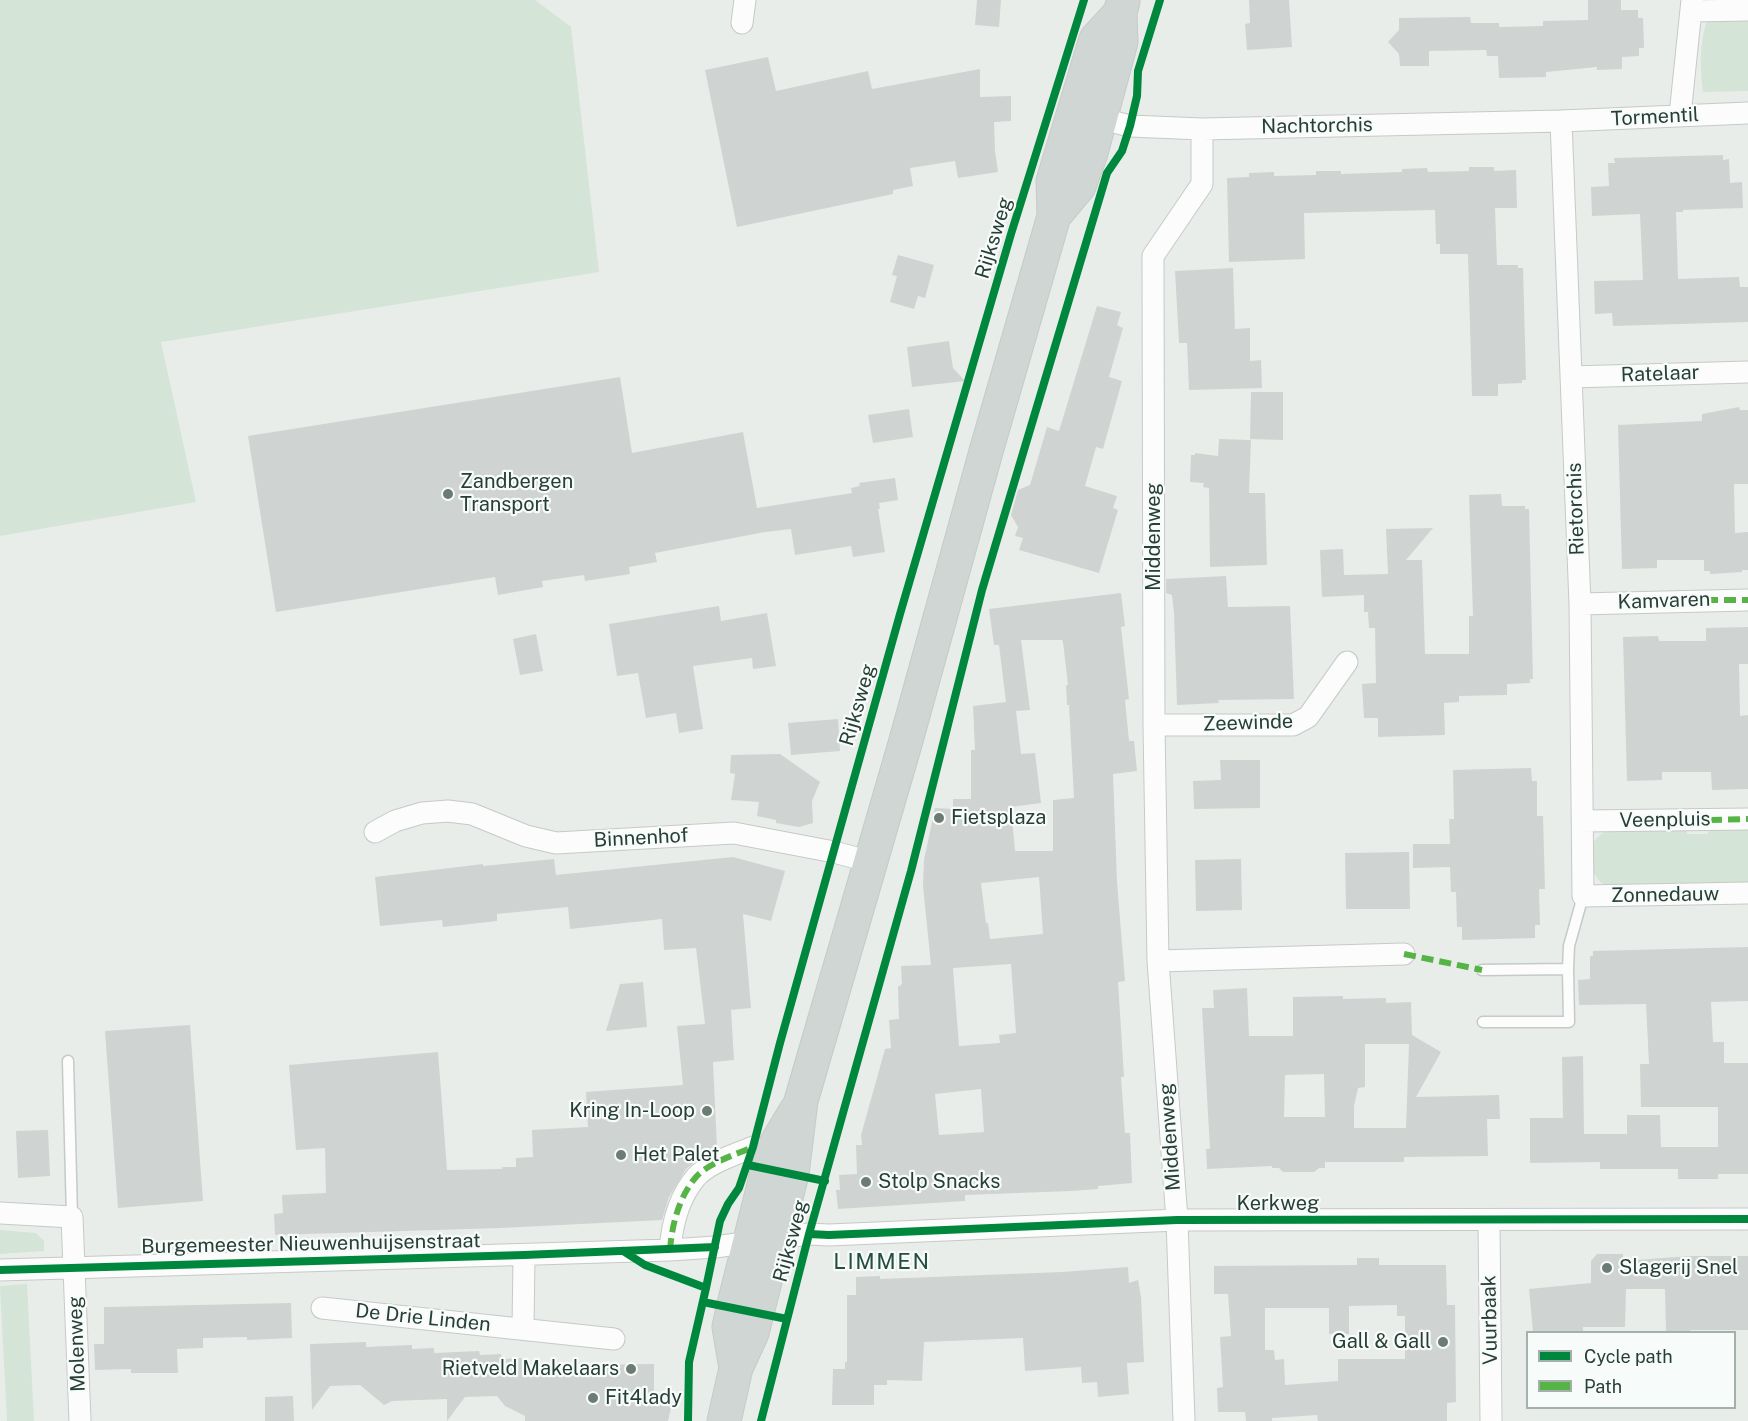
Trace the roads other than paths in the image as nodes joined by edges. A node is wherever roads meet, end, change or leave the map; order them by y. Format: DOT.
graph roads {
  1 [pos="745,0"];
  2 [pos="1691,5"];
  3 [pos="1121,6"];
  4 [pos="1748,10"];
  5 [pos="742,23"];
  6 [pos="1748,113"];
  7 [pos="1087,115"];
  8 [pos="1680,115"];
  9 [pos="1561,121"];
  10 [pos="1202,129"];
  11 [pos="1748,372"];
  12 [pos="1571,377"];
  13 [pos="1748,600"];
  14 [pos="1580,604"];
  15 [pos="1347,662"];
  16 [pos="1154,725"];
  17 [pos="1748,819"];
  18 [pos="1583,821"];
  19 [pos="375,832"];
  20 [pos="871,862"];
  21 [pos="1748,893"];
  22 [pos="1583,896"];
  23 [pos="1404,954"];
  24 [pos="1158,961"];
  25 [pos="1568,969"];
  26 [pos="1482,970"];
  27 [pos="1483,1022"];
  28 [pos="68,1061"];
  29 [pos="753,1147"];
  30 [pos="0,1213"];
  31 [pos="72,1217"];
  32 [pos="1748,1219"];
  33 [pos="1176,1220"];
  34 [pos="1489,1220"];
  35 [pos="763,1241"];
  36 [pos="670,1250"];
  37 [pos="524,1255"];
  38 [pos="74,1267"];
  39 [pos="0,1270"];
  40 [pos="322,1308"];
  41 [pos="523,1329"];
  42 [pos="614,1339"];
  43 [pos="80,1421"];
  44 [pos="724,1421"];
  45 [pos="1184,1421"];
  46 [pos="1491,1421"];
  1 -- 5 [label="street"];
  2 -- 4 [label="street"];
  2 -- 8 [label="street"];
  3 -- 7 [label="main road, Rijksweg"];
  6 -- 8 [label="street, Tormentil"];
  7 -- 10 [label="street, Nachtorchis"];
  7 -- 20 [label="main road, Rijksweg"];
  8 -- 9 [label="street, Tormentil"];
  9 -- 10 [label="street, Nachtorchis"];
  9 -- 12 [label="street, Rietorchis"];
  10 -- 16 [label="street, Middenweg"];
  11 -- 12 [label="street, Ratelaar"];
  12 -- 14 [label="street, Rietorchis"];
  13 -- 14 [label="street, Kamvaren"];
  14 -- 18 [label="street, Rietorchis"];
  15 -- 16 [label="street, Zeewinde"];
  16 -- 24 [label="street, Middenweg"];
  17 -- 18 [label="street, Veenpluis"];
  18 -- 22 [label="street, Rietorchis"];
  19 -- 20 [label="street, Binnenhof"];
  20 -- 35 [label="main road, Rijksweg"];
  21 -- 22 [label="street, Zonnedauw"];
  22 -- 25 [label="lane"];
  23 -- 24 [label="street"];
  24 -- 33 [label="street, Middenweg"];
  25 -- 26 [label="lane"];
  25 -- 27 [label="lane"];
  28 -- 31 [label="lane"];
  29 -- 36 [label="street"];
  30 -- 31 [label="street"];
  31 -- 38 [label="street"];
  32 -- 34 [label="street, Kerkweg"];
  33 -- 34 [label="street, Kerkweg"];
  33 -- 35 [label="street, Kerkweg"];
  33 -- 45 [label="street, Middenweg"];
  34 -- 46 [label="street, Vuurbaak"];
  35 -- 36 [label="street, Burgemeester Nieuwenhuijsenstraat"];
  35 -- 44 [label="main road, Rijksweg"];
  36 -- 37 [label="street, Burgemeester Nieuwenhuijsenstraat"];
  37 -- 38 [label="street, Burgemeester Nieuwenhuijsenstraat"];
  37 -- 41 [label="street"];
  38 -- 39 [label="street, Burgemeester Nieuwenhuijsenstraat"];
  38 -- 43 [label="street, Molenweg"];
  40 -- 41 [label="street, De Drie Linden"];
  41 -- 42 [label="street, De Drie Linden"];
}
